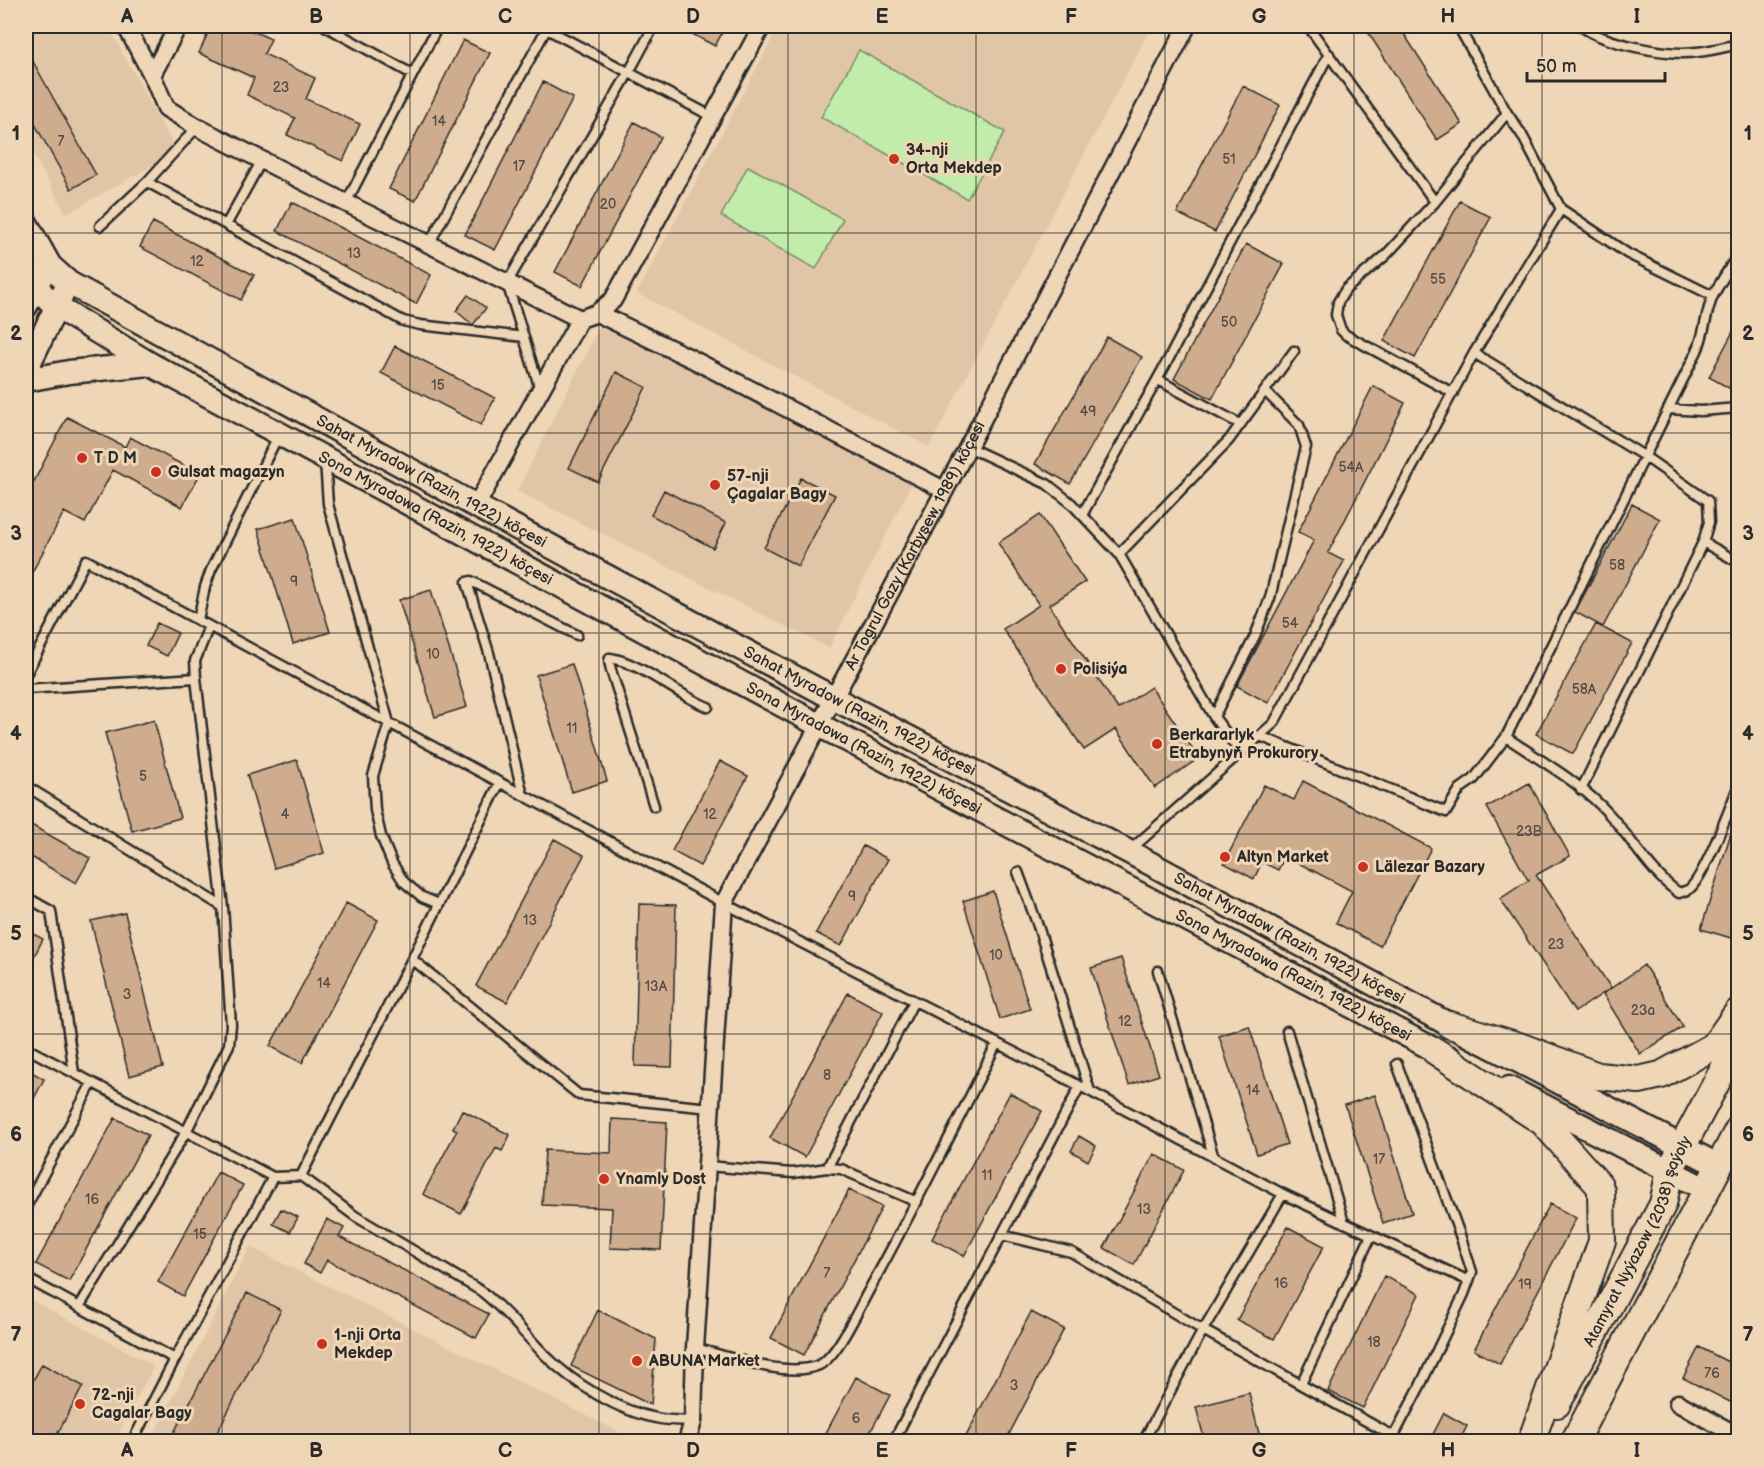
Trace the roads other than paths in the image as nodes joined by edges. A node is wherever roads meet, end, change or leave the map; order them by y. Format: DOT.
graph roads {
  1 [pos="126,26"];
  2 [pos="178,26"];
  3 [pos="325,26"];
  4 [pos="438,26"];
  5 [pos="545,26"];
  6 [pos="654,26"];
  7 [pos="762,26"];
  8 [pos="1187,26"];
  9 [pos="1308,26"];
  10 [pos="1458,26"];
  11 [pos="1581,26"];
  12 [pos="1738,44"];
  13 [pos="1329,54"];
  14 [pos="629,72"];
  15 [pos="412,74"];
  16 [pos="152,75"];
  17 [pos="1507,113"];
  18 [pos="713,117"];
  19 [pos="197,127"];
  20 [pos="262,160"];
  21 [pos="147,182"];
  22 [pos="1435,202"];
  23 [pos="346,203"];
  24 [pos="1561,209"];
  25 [pos="26,223"];
  26 [pos="226,225"];
  27 [pos="100,226"];
  28 [pos="429,244"];
  29 [pos="1738,254"];
  30 [pos="50,266"];
  31 [pos="31,276"];
  32 [pos="69,283"];
  33 [pos="507,283"];
  34 [pos="1713,296"];
  35 [pos="26,306"];
  36 [pos="55,306"];
  37 [pos="597,313"];
  38 [pos="580,319"];
  39 [pos="524,338"];
  40 [pos="1294,351"];
  41 [pos="1474,353"];
  42 [pos="150,364"];
  43 [pos="26,370"];
  44 [pos="26,380"];
  45 [pos="1158,380"];
  46 [pos="540,389"];
  47 [pos="1265,391"];
  48 [pos="1453,393"];
  49 [pos="1738,408"];
  50 [pos="1668,409"];
  51 [pos="1240,424"];
  52 [pos="280,433"];
  53 [pos="968,447"];
  54 [pos="1644,456"];
  55 [pos="325,458"];
  56 [pos="944,490"];
  57 [pos="476,506"];
  58 [pos="1083,515"];
  59 [pos="1703,542"];
  60 [pos="1119,555"];
  61 [pos="1738,562"];
  62 [pos="198,620"];
  63 [pos="209,626"];
  64 [pos="577,635"];
  65 [pos="26,674"];
  66 [pos="196,678"];
  67 [pos="26,689"];
  68 [pos="833,698"];
  69 [pos="708,707"];
  70 [pos="1214,717"];
  71 [pos="389,723"];
  72 [pos="819,725"];
  73 [pos="1260,736"];
  74 [pos="1506,737"];
  75 [pos="1241,753"];
  76 [pos="500,782"];
  77 [pos="26,786"];
  78 [pos="1738,787"];
  79 [pos="1581,790"];
  80 [pos="523,795"];
  81 [pos="654,806"];
  82 [pos="1129,852"];
  83 [pos="1018,872"];
  84 [pos="26,897"];
  85 [pos="724,903"];
  86 [pos="439,904"];
  87 [pos="223,907"];
  88 [pos="412,959"];
  89 [pos="1158,971"];
  90 [pos="914,1001"];
  91 [pos="1738,1012"];
  92 [pos="1450,1025"];
  93 [pos="1287,1031"];
  94 [pos="1738,1042"];
  95 [pos="997,1043"];
  96 [pos="26,1048"];
  97 [pos="1435,1051"];
  98 [pos="1397,1064"];
  99 [pos="74,1073"];
  100 [pos="92,1083"];
  101 [pos="1080,1086"];
  102 [pos="1090,1091"];
  103 [pos="711,1108"];
  104 [pos="1738,1130"];
  105 [pos="186,1132"];
  106 [pos="1682,1147"];
  107 [pos="1214,1158"];
  108 [pos="707,1166"];
  109 [pos="1719,1167"];
  110 [pos="827,1168"];
  111 [pos="1670,1170"];
  112 [pos="301,1176"];
  113 [pos="273,1177"];
  114 [pos="1707,1190"];
  115 [pos="1283,1194"];
  116 [pos="917,1202"];
  117 [pos="26,1207"];
  118 [pos="1344,1223"];
  119 [pos="1002,1235"];
  120 [pos="1371,1236"];
  121 [pos="26,1278"];
  122 [pos="1469,1281"];
  123 [pos="79,1307"];
  124 [pos="1203,1330"];
  125 [pos="695,1348"];
  126 [pos="175,1359"];
  127 [pos="1301,1384"];
  128 [pos="1678,1403"];
  129 [pos="693,1421"];
  130 [pos="1738,1436"];
  131 [pos="1392,1439"];
  132 [pos="132,1442"];
  133 [pos="687,1442"];
  134 [pos="893,1442"];
  135 [pos="1143,1442"];
  136 [pos="1531,1442"];
  137 [pos="1538,1442"];
  138 [pos="1574,1442"];
  1 -- 16 [label="street"];
  2 -- 16 [label="street"];
  3 -- 15 [label="lane"];
  4 -- 15 [label="lane"];
  5 -- 14 [label="lane"];
  5 -- 28 [label="lane"];
  6 -- 14 [label="lane"];
  7 -- 18 [label="street"];
  8 -- 53 [label="street, Ar Togrul Gazy (Karbyşew, 1989) köçesi"];
  9 -- 13 [label="lane"];
  10 -- 17 [label="lane"];
  11 -- 12 [label="lane"];
  13 -- 22 [label="lane"];
  13 -- 45 [label="lane"];
  14 -- 18 [label="lane"];
  14 -- 33 [label="lane"];
  15 -- 23 [label="lane"];
  16 -- 19 [label="street"];
  17 -- 22 [label="lane"];
  17 -- 24 [label="lane"];
  18 -- 37 [label="street"];
  19 -- 20 [label="street"];
  19 -- 21 [label="lane"];
  20 -- 23 [label="street"];
  20 -- 26 [label="lane"];
  21 -- 26 [label="lane"];
  21 -- 27 [label="lane"];
  22 -- 48 [label="lane"];
  23 -- 28 [label="street"];
  24 -- 34 [label="lane"];
  24 -- 41 [label="lane"];
  25 -- 30 [label="main road, Sahat Myradow (Razin, 1922) köçesi"];
  26 -- 39 [label="lane"];
  28 -- 33 [label="street"];
  29 -- 34 [label="lane"];
  30 -- 31 [label="main road"];
  30 -- 32 [label="main road, Sahat Myradow (Razin, 1922) köçesi"];
  31 -- 35 [label="main road"];
  31 -- 36 [label="main road, Sona Myradowa (Razin, 1922) köçesi"];
  32 -- 36 [label="main road"];
  32 -- 57 [label="main road, Sahat Myradow (Razin, 1922) köçesi"];
  33 -- 38 [label="street"];
  33 -- 39 [label="lane"];
  34 -- 50 [label="lane"];
  36 -- 42 [label="main road, Sona Myradowa (Razin, 1922) köçesi"];
  36 -- 43 [label="main road"];
  37 -- 38 [label="street"];
  37 -- 56 [label="street"];
  38 -- 46 [label="street"];
  39 -- 46 [label="lane"];
  40 -- 47 [label="lane"];
  41 -- 48 [label="lane"];
  41 -- 54 [label="lane"];
  42 -- 44 [label="main road"];
  42 -- 52 [label="main road, Sona Myradowa (Razin, 1922) köçesi"];
  45 -- 51 [label="lane"];
  45 -- 58 [label="lane"];
  46 -- 57 [label="street"];
  47 -- 51 [label="lane"];
  47 -- 70 [label="lane"];
  48 -- 73 [label="lane"];
  49 -- 50 [label="lane"];
  50 -- 54 [label="lane"];
  51 -- 60 [label="lane"];
  52 -- 55 [label="main road, Sona Myradowa (Razin, 1922) köçesi"];
  52 -- 62 [label="lane"];
  53 -- 56 [label="street, Ar Togrul Gazy (Karbyşew, 1989) köçesi"];
  53 -- 58 [label="lane"];
  54 -- 59 [label="lane"];
  54 -- 74 [label="lane"];
  55 -- 71 [label="lane"];
  55 -- 72 [label="main road, Sona Myradowa (Razin, 1922) köçesi"];
  56 -- 68 [label="street, Ar Togrul Gazy (Karbyşew, 1989) köçesi"];
  57 -- 68 [label="main road, Sahat Myradow (Razin, 1922) köçesi"];
  58 -- 60 [label="lane"];
  59 -- 61 [label="lane"];
  59 -- 79 [label="lane"];
  60 -- 70 [label="lane"];
  62 -- 63 [label="lane"];
  62 -- 65 [label="lane"];
  63 -- 66 [label="lane"];
  63 -- 71 [label="lane"];
  64 -- 80 [label="lane"];
  66 -- 67 [label="lane"];
  66 -- 87 [label="lane"];
  68 -- 72 [label="street, Ar Togrul Gazy (Karbyşew, 1989) köçesi"];
  68 -- 82 [label="main road, Sahat Myradow (Razin, 1922) köçesi"];
  69 -- 81 [label="lane"];
  70 -- 75 [label="lane"];
  71 -- 76 [label="lane"];
  71 -- 86 [label="lane"];
  72 -- 85 [label="street, Ar Togrul Gazy (Karbyşew, 1989) köçesi"];
  72 -- 97 [label="main road, Sona Myradowa (Razin, 1922) köçesi"];
  73 -- 74 [label="lane"];
  73 -- 75 [label="lane"];
  74 -- 79 [label="lane"];
  75 -- 82 [label="lane"];
  76 -- 80 [label="lane"];
  76 -- 86 [label="lane"];
  77 -- 87 [label="lane"];
  78 -- 79 [label="lane"];
  80 -- 85 [label="lane"];
  82 -- 92 [label="main road, Sahat Myradow (Razin, 1922) köçesi"];
  83 -- 102 [label="lane"];
  84 -- 99 [label="lane"];
  85 -- 90 [label="lane"];
  85 -- 103 [label="street, Ar Togrul Gazy (Karbyşew, 1989) köçesi"];
  86 -- 88 [label="lane"];
  87 -- 105 [label="lane"];
  88 -- 103 [label="lane"];
  88 -- 112 [label="lane"];
  89 -- 107 [label="lane"];
  90 -- 95 [label="lane"];
  90 -- 110 [label="lane"];
  91 -- 92 [label="main road"];
  92 -- 106 [label="main road, Sahat Myradow (Razin, 1922) köçesi"];
  93 -- 118 [label="lane"];
  94 -- 106 [label="main road, Atamyrat Nyýazow (2038) şaýoly"];
  95 -- 101 [label="lane"];
  95 -- 116 [label="lane"];
  96 -- 99 [label="lane"];
  97 -- 111 [label="main road, Sona Myradowa (Razin, 1922) köçesi"];
  97 -- 136 [label="main road"];
  98 -- 122 [label="lane"];
  99 -- 100 [label="lane"];
  100 -- 105 [label="lane"];
  100 -- 117 [label="lane"];
  101 -- 102 [label="lane"];
  101 -- 119 [label="lane"];
  102 -- 107 [label="lane"];
  103 -- 108 [label="street, Ar Togrul Gazy (Karbyşew, 1989) köçesi"];
  104 -- 109 [label="main road, Atamyrat Nyýazow (2038) şaýoly"];
  105 -- 113 [label="lane"];
  105 -- 123 [label="lane"];
  106 -- 109 [label="main road, Sahat Myradow (Razin, 1922) köçesi"];
  106 -- 111 [label="main road, Atamyrat Nyýazow (2038) şaýoly"];
  107 -- 115 [label="lane"];
  108 -- 110 [label="lane"];
  108 -- 125 [label="street, Ar Togrul Gazy (Karbyşew, 1989) köçesi"];
  109 -- 114 [label="main road, Atamyrat Nyýazow (2038) şaýoly"];
  110 -- 116 [label="lane"];
  111 -- 114 [label="main road, Sona Myradowa (Razin, 1922) köçesi"];
  111 -- 137 [label="main road, Atamyrat Nyýazow (2038) şaýoly"];
  112 -- 113 [label="lane"];
  112 -- 129 [label="lane"];
  113 -- 126 [label="lane"];
  114 -- 138 [label="main road, Atamyrat Nyýazow (2038) şaýoly"];
  115 -- 118 [label="lane"];
  115 -- 124 [label="lane"];
  116 -- 125 [label="lane"];
  118 -- 120 [label="lane"];
  119 -- 124 [label="lane"];
  119 -- 134 [label="lane"];
  120 -- 122 [label="lane"];
  120 -- 127 [label="lane"];
  121 -- 123 [label="lane"];
  122 -- 131 [label="lane"];
  123 -- 126 [label="lane"];
  124 -- 127 [label="lane"];
  124 -- 135 [label="lane"];
  125 -- 129 [label="street, Ar Togrul Gazy (Karbyşew, 1989) köçesi"];
  126 -- 132 [label="lane"];
  127 -- 131 [label="lane"];
  128 -- 130 [label="street"];
  129 -- 133 [label="street, Ar Togrul Gazy (Karbyşew, 1989) köçesi"];
}
